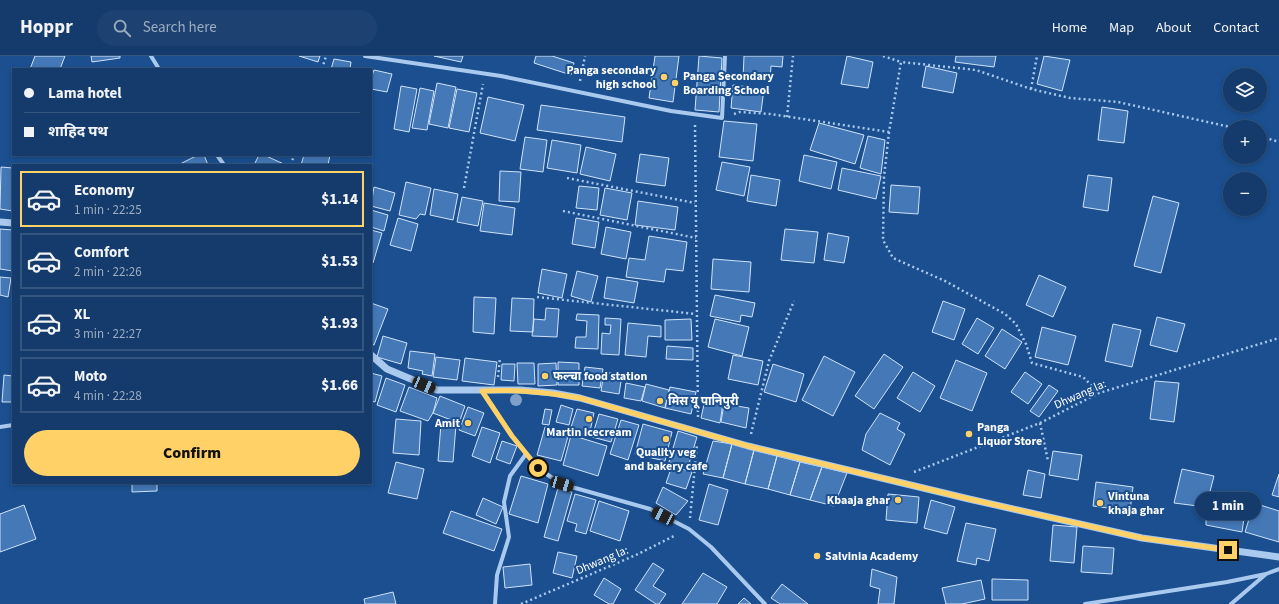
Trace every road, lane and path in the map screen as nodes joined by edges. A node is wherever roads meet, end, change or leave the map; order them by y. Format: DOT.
graph roads {
  1 [pos="151,56"];
  2 [pos="326,56"];
  3 [pos="365,56"];
  4 [pos="585,56"];
  5 [pos="725,56"];
  6 [pos="793,56"];
  7 [pos="883,56"];
  8 [pos="1037,56"];
  9 [pos="901,62"];
  10 [pos="157,68"];
  11 [pos="322,68"];
  12 [pos="485,74"];
  13 [pos="1031,89"];
  14 [pos="578,92"];
  15 [pos="695,113"];
  16 [pos="787,117"];
  17 [pos="722,118"];
  18 [pos="1223,125"];
  19 [pos="889,132"];
  20 [pos="1267,138"];
  21 [pos="1279,142"];
  22 [pos="567,178"];
  23 [pos="464,188"];
  24 [pos="696,203"];
  25 [pos="563,211"];
  26 [pos="0,222"];
  27 [pos="12,223"];
  28 [pos="696,238"];
  29 [pos="537,297"];
  30 [pos="794,301"];
  31 [pos="696,314"];
  32 [pos="1279,338"];
  33 [pos="372,356"];
  34 [pos="500,358"];
  35 [pos="498,390"];
  36 [pos="482,391"];
  37 [pos="1099,393"];
  38 [pos="1040,423"];
  39 [pos="12,425"];
  40 [pos="0,427"];
  41 [pos="698,432"];
  42 [pos="748,446"];
  43 [pos="526,454"];
  44 [pos="1048,461"];
  45 [pos="894,480"];
  46 [pos="689,528"];
  47 [pos="1279,557"];
  48 [pos="1279,569"];
  49 [pos="1266,574"];
  50 [pos="495,604"];
  51 [pos="521,604"];
  52 [pos="765,604"];
  53 [pos="1085,604"];
  54 [pos="1231,604"];
  1 -- 10 [label="street"];
  2 -- 11 [label="path"];
  3 -- 12 [label="street"];
  4 -- 14 [label="path"];
  5 -- 17 [label="street"];
  6 -- 16 [label="path"];
  7 -- 9 [label="path"];
  8 -- 13 [label="path"];
  9 -- 13 [label="path"];
  9 -- 19 [label="path"];
  12 -- 14 [label="street"];
  12 -- 23 [label="path"];
  13 -- 18 [label="path"];
  14 -- 15 [label="street"];
  15 -- 17 [label="street"];
  15 -- 24 [label="path"];
  16 -- 17 [label="path"];
  16 -- 19 [label="path"];
  19 -- 37 [label="path"];
  20 -- 21 [label="path"];
  22 -- 24 [label="path"];
  24 -- 28 [label="path"];
  25 -- 28 [label="path"];
  26 -- 27 [label="street"];
  28 -- 31 [label="path"];
  29 -- 31 [label="path"];
  30 -- 42 [label="path"];
  31 -- 41 [label="path"];
  32 -- 37 [label="path, Dhwang la:"];
  33 -- 36 [label="street"];
  34 -- 35 [label="path"];
  35 -- 36 [label="street"];
  35 -- 41 [label="street"];
  36 -- 43 [label="street"];
  37 -- 38 [label="path, Dhwang la:"];
  38 -- 44 [label="path"];
  38 -- 45 [label="path, Dhwang la:"];
  39 -- 40 [label="street"];
  41 -- 42 [label="street"];
  41 -- 46 [label="path"];
  42 -- 45 [label="street"];
  43 -- 46 [label="street"];
  43 -- 50 [label="street"];
  45 -- 47 [label="street"];
  46 -- 51 [label="path, Dhwang la:"];
  46 -- 52 [label="street"];
  48 -- 49 [label="street"];
  49 -- 53 [label="street"];
  49 -- 54 [label="street"];
}
